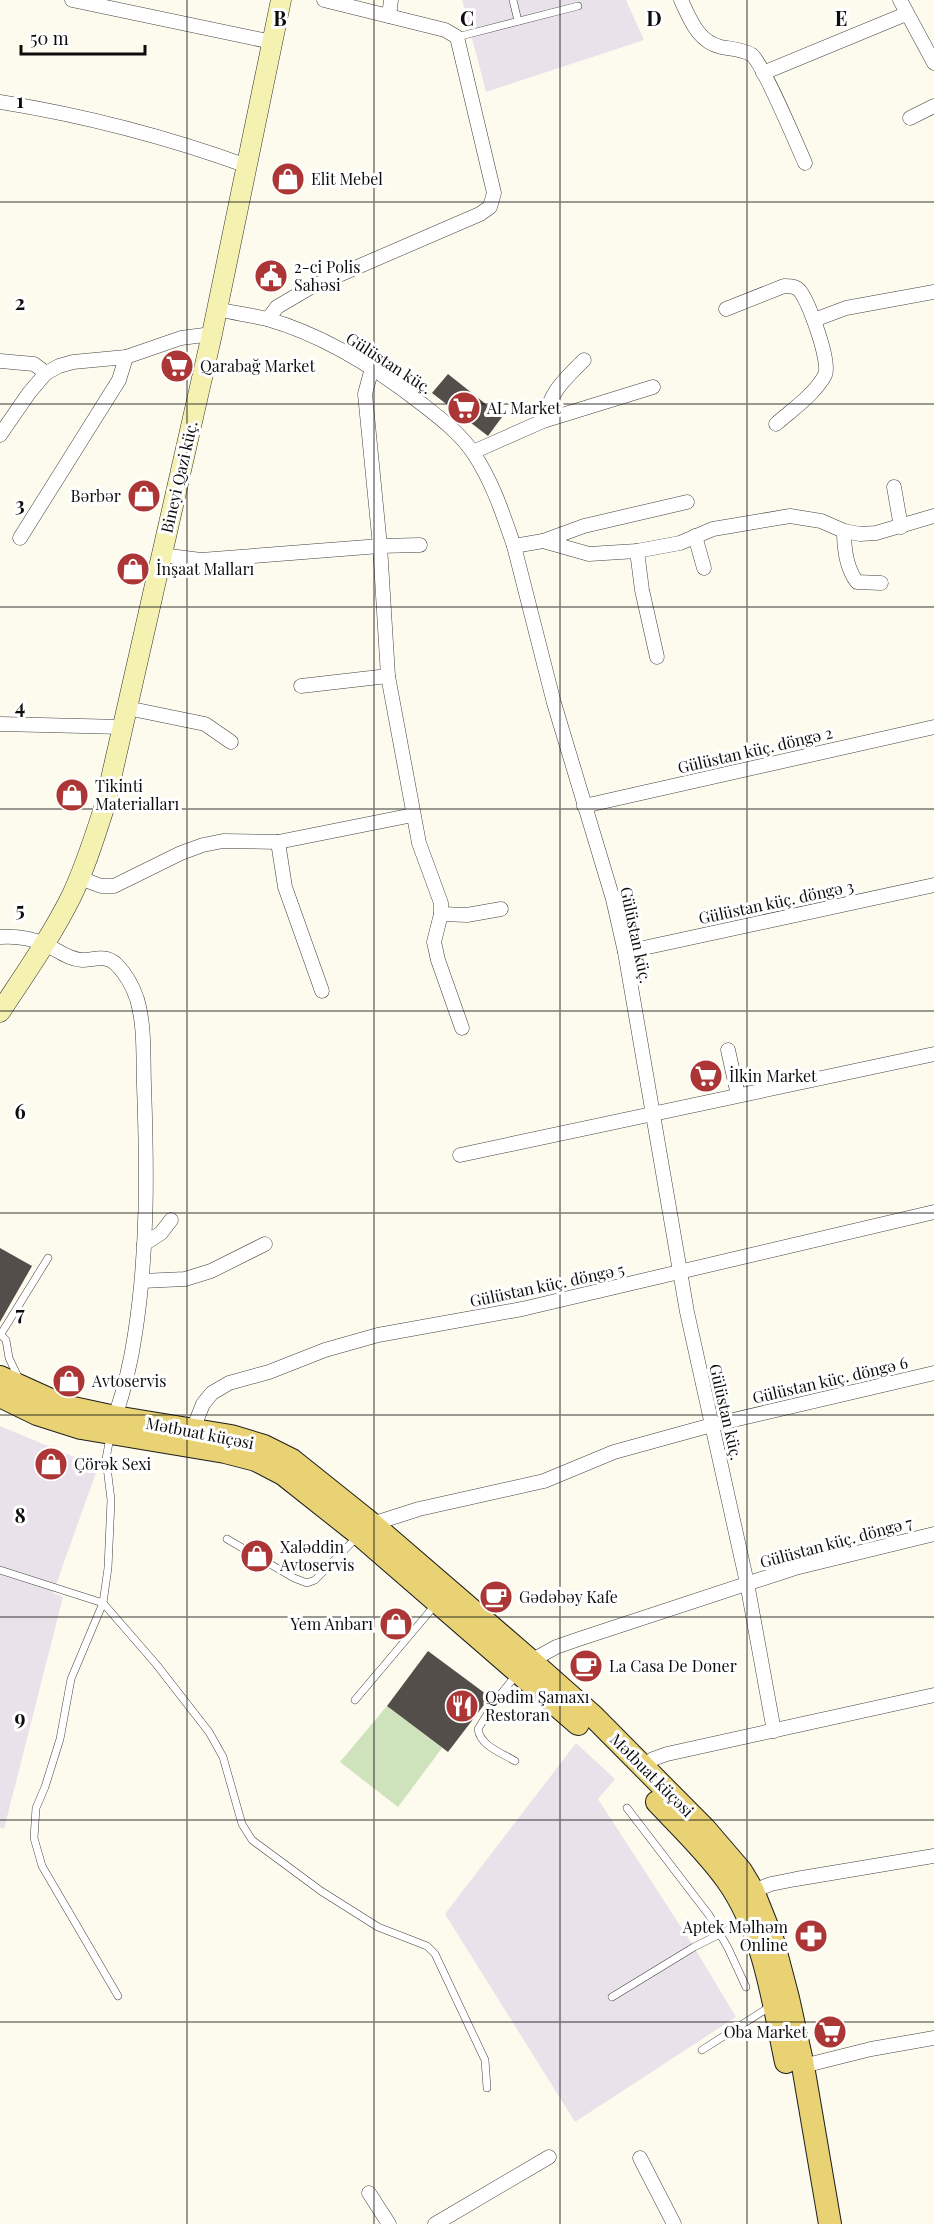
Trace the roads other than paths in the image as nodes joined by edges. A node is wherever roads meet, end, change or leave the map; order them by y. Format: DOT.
graph roads {
  1 [pos="72,0"];
  2 [pos="281,0"];
  3 [pos="324,0"];
  4 [pos="391,0"];
  5 [pos="513,0"];
  6 [pos="681,0"];
  7 [pos="900,0"];
  8 [pos="578,6"];
  9 [pos="906,14"];
  10 [pos="389,16"];
  11 [pos="518,21"];
  12 [pos="457,37"];
  13 [pos="272,42"];
  14 [pos="934,63"];
  15 [pos="763,73"];
  16 [pos="0,102"];
  17 [pos="934,106"];
  18 [pos="910,118"];
  19 [pos="805,163"];
  20 [pos="247,166"];
  21 [pos="934,292"];
  22 [pos="217,309"];
  23 [pos="726,309"];
  24 [pos="268,320"];
  25 [pos="814,320"];
  26 [pos="212,334"];
  27 [pos="126,357"];
  28 [pos="584,360"];
  29 [pos="0,361"];
  30 [pos="372,368"];
  31 [pos="46,373"];
  32 [pos="653,387"];
  33 [pos="543,421"];
  34 [pos="776,424"];
  35 [pos="0,435"];
  36 [pos="473,452"];
  37 [pos="894,487"];
  38 [pos="687,502"];
  39 [pos="934,516"];
  40 [pos="901,527"];
  41 [pos="844,531"];
  42 [pos="694,536"];
  43 [pos="20,538"];
  44 [pos="543,542"];
  45 [pos="420,545"];
  46 [pos="380,546"];
  47 [pos="514,546"];
  48 [pos="637,551"];
  49 [pos="161,555"];
  50 [pos="704,568"];
  51 [pos="880,584"];
  52 [pos="657,657"];
  53 [pos="388,676"];
  54 [pos="301,686"];
  55 [pos="125,717"];
  56 [pos="0,724"];
  57 [pos="934,727"];
  58 [pos="231,742"];
  59 [pos="584,806"];
  60 [pos="412,815"];
  61 [pos="278,842"];
  62 [pos="80,878"];
  63 [pos="934,885"];
  64 [pos="501,909"];
  65 [pos="441,914"];
  66 [pos="0,936"];
  67 [pos="45,944"];
  68 [pos="624,952"];
  69 [pos="322,991"];
  70 [pos="0,1012"];
  71 [pos="462,1028"];
  72 [pos="728,1050"];
  73 [pos="934,1054"];
  74 [pos="738,1095"];
  75 [pos="652,1112"];
  76 [pos="460,1155"];
  77 [pos="934,1212"];
  78 [pos="171,1220"];
  79 [pos="144,1244"];
  80 [pos="265,1244"];
  81 [pos="48,1258"];
  82 [pos="680,1271"];
  83 [pos="142,1281"];
  84 [pos="0,1334"];
  85 [pos="934,1373"];
  86 [pos="0,1377"];
  87 [pos="25,1389"];
  88 [pos="0,1396"];
  89 [pos="112,1425"];
  90 [pos="712,1425"];
  91 [pos="193,1429"];
  92 [pos="366,1529"];
  93 [pos="934,1534"];
  94 [pos="227,1539"];
  95 [pos="0,1570"];
  96 [pos="747,1583"];
  97 [pos="443,1595"];
  98 [pos="103,1603"];
  99 [pos="525,1666"];
  100 [pos="934,1695"];
  101 [pos="355,1700"];
  102 [pos="774,1731"];
  103 [pos="515,1761"];
  104 [pos="639,1772"];
  105 [pos="627,1808"];
  106 [pos="934,1856"];
  107 [pos="746,1895"];
  108 [pos="749,1920"];
  109 [pos="720,1934"];
  110 [pos="746,1988"];
  111 [pos="118,1996"];
  112 [pos="612,1997"];
  113 [pos="774,2005"];
  114 [pos="934,2037"];
  115 [pos="702,2050"];
  116 [pos="795,2067"];
  117 [pos="487,2088"];
  118 [pos="549,2157"];
  119 [pos="640,2158"];
  120 [pos="369,2193"];
  121 [pos="389,2224"];
  122 [pos="435,2224"];
  123 [pos="674,2224"];
  124 [pos="815,2224"];
  125 [pos="830,2224"];
  1 -- 13 [label="street"];
  2 -- 13 [label="main road, Bineyi Qazi küç."];
  3 -- 10 [label="street"];
  4 -- 10 [label="street"];
  5 -- 11 [label="lane"];
  6 -- 15 [label="street"];
  7 -- 9 [label="street"];
  8 -- 11 [label="lane"];
  9 -- 14 [label="street"];
  9 -- 15 [label="street"];
  10 -- 12 [label="street"];
  11 -- 12 [label="lane"];
  12 -- 24 [label="street"];
  13 -- 20 [label="main road, Bineyi Qazi küç."];
  15 -- 19 [label="street"];
  16 -- 20 [label="street"];
  17 -- 18 [label="street"];
  20 -- 22 [label="main road, Bineyi Qazi küç."];
  21 -- 25 [label="street"];
  22 -- 24 [label="street, Gülüstan küç."];
  22 -- 26 [label="main road, Bineyi Qazi küç."];
  23 -- 25 [label="street"];
  24 -- 30 [label="street, Gülüstan küç."];
  25 -- 34 [label="street"];
  26 -- 27 [label="street"];
  26 -- 49 [label="main road, Bineyi Qazi küç."];
  27 -- 31 [label="street"];
  27 -- 43 [label="street"];
  28 -- 33 [label="street"];
  29 -- 31 [label="street"];
  30 -- 36 [label="street, Gülüstan küç."];
  30 -- 46 [label="street"];
  31 -- 35 [label="street"];
  32 -- 33 [label="street"];
  33 -- 36 [label="street"];
  36 -- 47 [label="street, Gülüstan küç."];
  37 -- 40 [label="street"];
  38 -- 44 [label="street"];
  39 -- 40 [label="street"];
  40 -- 41 [label="street"];
  41 -- 42 [label="street"];
  41 -- 51 [label="street"];
  42 -- 48 [label="street"];
  42 -- 50 [label="street"];
  44 -- 47 [label="street"];
  44 -- 48 [label="street"];
  45 -- 46 [label="street"];
  46 -- 49 [label="street"];
  46 -- 53 [label="street"];
  47 -- 59 [label="street, Gülüstan küç."];
  48 -- 52 [label="street"];
  49 -- 55 [label="main road, Bineyi Qazi küç."];
  53 -- 54 [label="street"];
  53 -- 60 [label="street"];
  55 -- 56 [label="street"];
  55 -- 58 [label="street"];
  55 -- 62 [label="main road, Bineyi Qazi küç."];
  57 -- 59 [label="street, Gülüstan küç. döngə 2"];
  59 -- 68 [label="street, Gülüstan küç."];
  60 -- 61 [label="street"];
  60 -- 65 [label="street"];
  61 -- 62 [label="street"];
  61 -- 69 [label="street"];
  62 -- 67 [label="main road, Bineyi Qazi küç."];
  63 -- 68 [label="street, Gülüstan küç. döngə 3"];
  64 -- 65 [label="street"];
  65 -- 71 [label="street"];
  66 -- 67 [label="street"];
  67 -- 70 [label="main road, Bineyi Qazi küç."];
  67 -- 79 [label="street"];
  68 -- 75 [label="street, Gülüstan küç."];
  72 -- 74 [label="street"];
  73 -- 74 [label="street"];
  74 -- 75 [label="street"];
  75 -- 76 [label="street"];
  75 -- 82 [label="street, Gülüstan küç."];
  77 -- 82 [label="street, Gülüstan küç. döngə 5"];
  78 -- 79 [label="street"];
  79 -- 83 [label="street"];
  80 -- 83 [label="street"];
  81 -- 84 [label="lane"];
  82 -- 90 [label="street, Gülüstan küç."];
  82 -- 91 [label="street, Gülüstan küç. döngə 5"];
  83 -- 89 [label="street"];
  84 -- 87 [label="lane"];
  85 -- 90 [label="street, Gülüstan küç. döngə 6"];
  86 -- 87 [label="main road, Mətbuat küçəsi"];
  87 -- 89 [label="main road, Mətbuat küçəsi"];
  88 -- 89 [label="main road, Mətbuat küçəsi"];
  89 -- 91 [label="main road, Mətbuat küçəsi"];
  89 -- 92 [label="main road, Mətbuat küçəsi"];
  89 -- 98 [label="lane"];
  90 -- 92 [label="street, Gülüstan küç. döngə 6"];
  90 -- 96 [label="street, Gülüstan küç."];
  91 -- 92 [label="main road, Mətbuat küçəsi"];
  92 -- 94 [label="lane"];
  92 -- 97 [label="main road, Mətbuat küçəsi"];
  93 -- 96 [label="street, Gülüstan küç. döngə 7"];
  95 -- 98 [label="lane"];
  96 -- 99 [label="street, Gülüstan küç. döngə 7"];
  96 -- 102 [label="street, Gülüstan küç."];
  97 -- 99 [label="main road, Mətbuat küçəsi"];
  97 -- 101 [label="lane"];
  98 -- 111 [label="lane"];
  98 -- 117 [label="lane"];
  99 -- 103 [label="lane"];
  99 -- 104 [label="main road, Mətbuat küçəsi"];
  100 -- 102 [label="street"];
  102 -- 104 [label="street"];
  104 -- 107 [label="main road, Mətbuat küçəsi"];
  105 -- 109 [label="lane"];
  106 -- 107 [label="street"];
  107 -- 108 [label="main road, Mətbuat küçəsi"];
  107 -- 116 [label="main road, Mətbuat küçəsi"];
  108 -- 109 [label="lane"];
  108 -- 113 [label="main road, Mətbuat küçəsi"];
  109 -- 110 [label="lane"];
  109 -- 112 [label="lane"];
  113 -- 115 [label="lane"];
  113 -- 116 [label="main road, Mətbuat küçəsi"];
  114 -- 116 [label="street"];
  116 -- 124 [label="main road, Mətbuat küçəsi"];
  116 -- 125 [label="main road, Mətbuat küçəsi"];
  118 -- 122 [label="street"];
  119 -- 123 [label="street"];
  120 -- 121 [label="street"];
}
